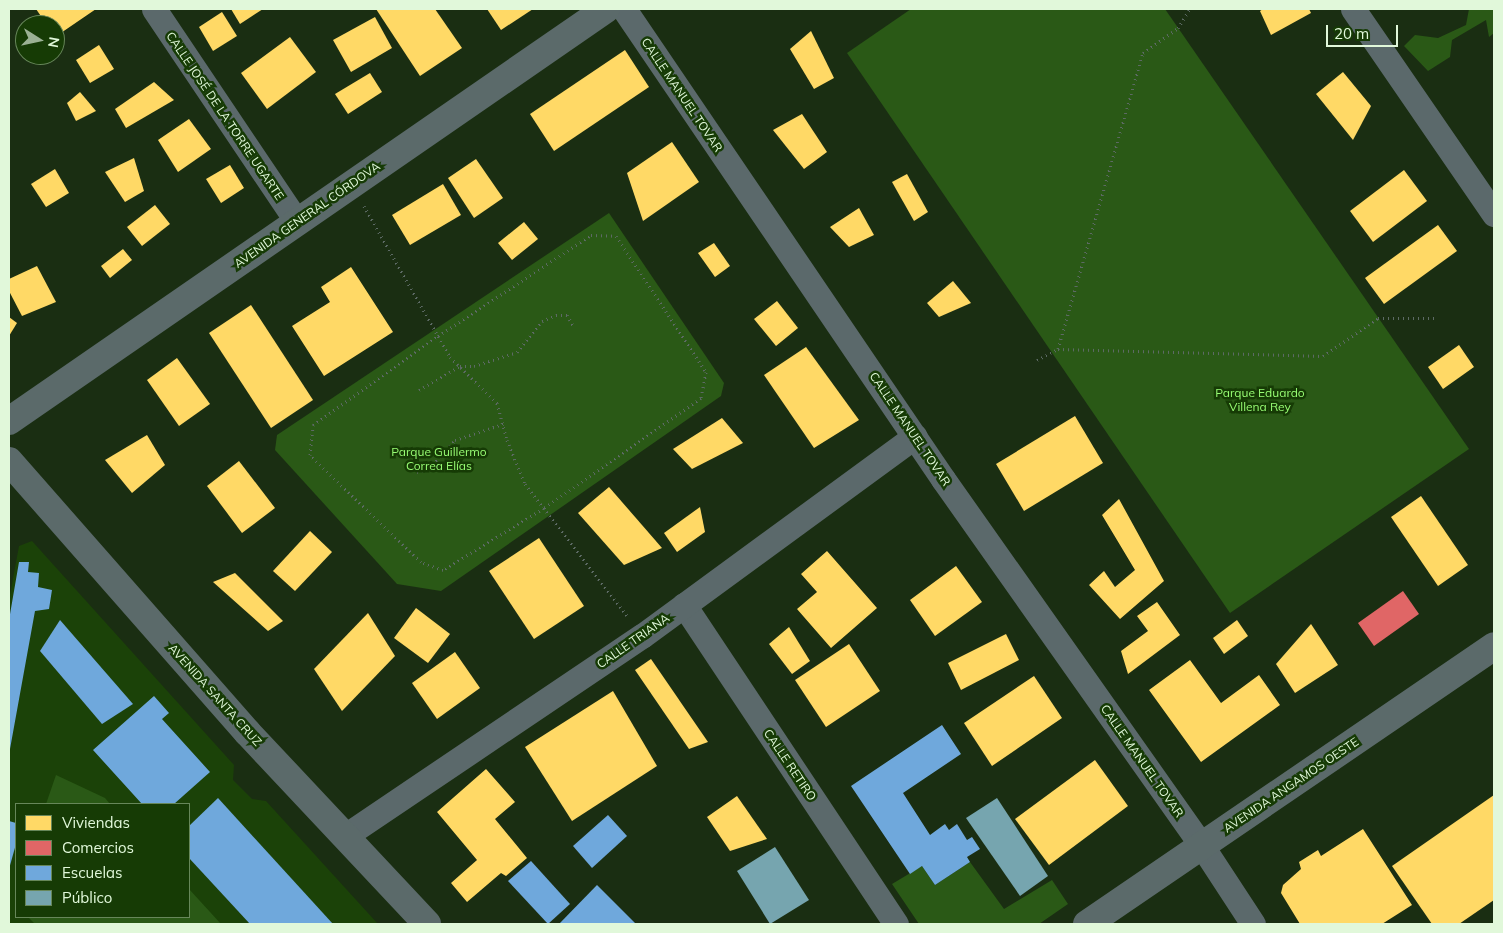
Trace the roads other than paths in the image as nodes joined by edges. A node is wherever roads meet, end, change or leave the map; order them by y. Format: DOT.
graph roads {
  1 [pos="154,9"];
  2 [pos="606,9"];
  3 [pos="624,9"];
  4 [pos="1353,9"];
  5 [pos="1494,214"];
  6 [pos="297,222"];
  7 [pos="9,421"];
  8 [pos="915,436"];
  9 [pos="9,461"];
  10 [pos="684,605"];
  11 [pos="1494,646"];
  12 [pos="345,836"];
  13 [pos="1202,846"];
  14 [pos="426,924"];
  15 [pos="896,924"];
  16 [pos="1087,924"];
  17 [pos="1253,924"];
  1 -- 6 [label="street, CALLE JOSÉ DE LA TORRE UGARTE"];
  2 -- 6 [label="street, AVENIDA GENERAL CÓRDOVA"];
  3 -- 8 [label="street, CALLE MANUEL TOVAR"];
  4 -- 5 [label="street"];
  6 -- 7 [label="street, AVENIDA GENERAL CÓRDOVA"];
  8 -- 10 [label="street, CALLE TRIANA"];
  8 -- 13 [label="street, CALLE MANUEL TOVAR"];
  9 -- 12 [label="street, AVENIDA SANTA CRUZ"];
  10 -- 12 [label="street, CALLE TRIANA"];
  10 -- 15 [label="street, CALLE RETIRO"];
  11 -- 13 [label="street, AVENIDA ANGAMOS OESTE"];
  12 -- 14 [label="street, AVENIDA SANTA CRUZ"];
  13 -- 16 [label="street, AVENIDA ANGAMOS OESTE"];
  13 -- 17 [label="street, CALLE MANUEL TOVAR"];
}
